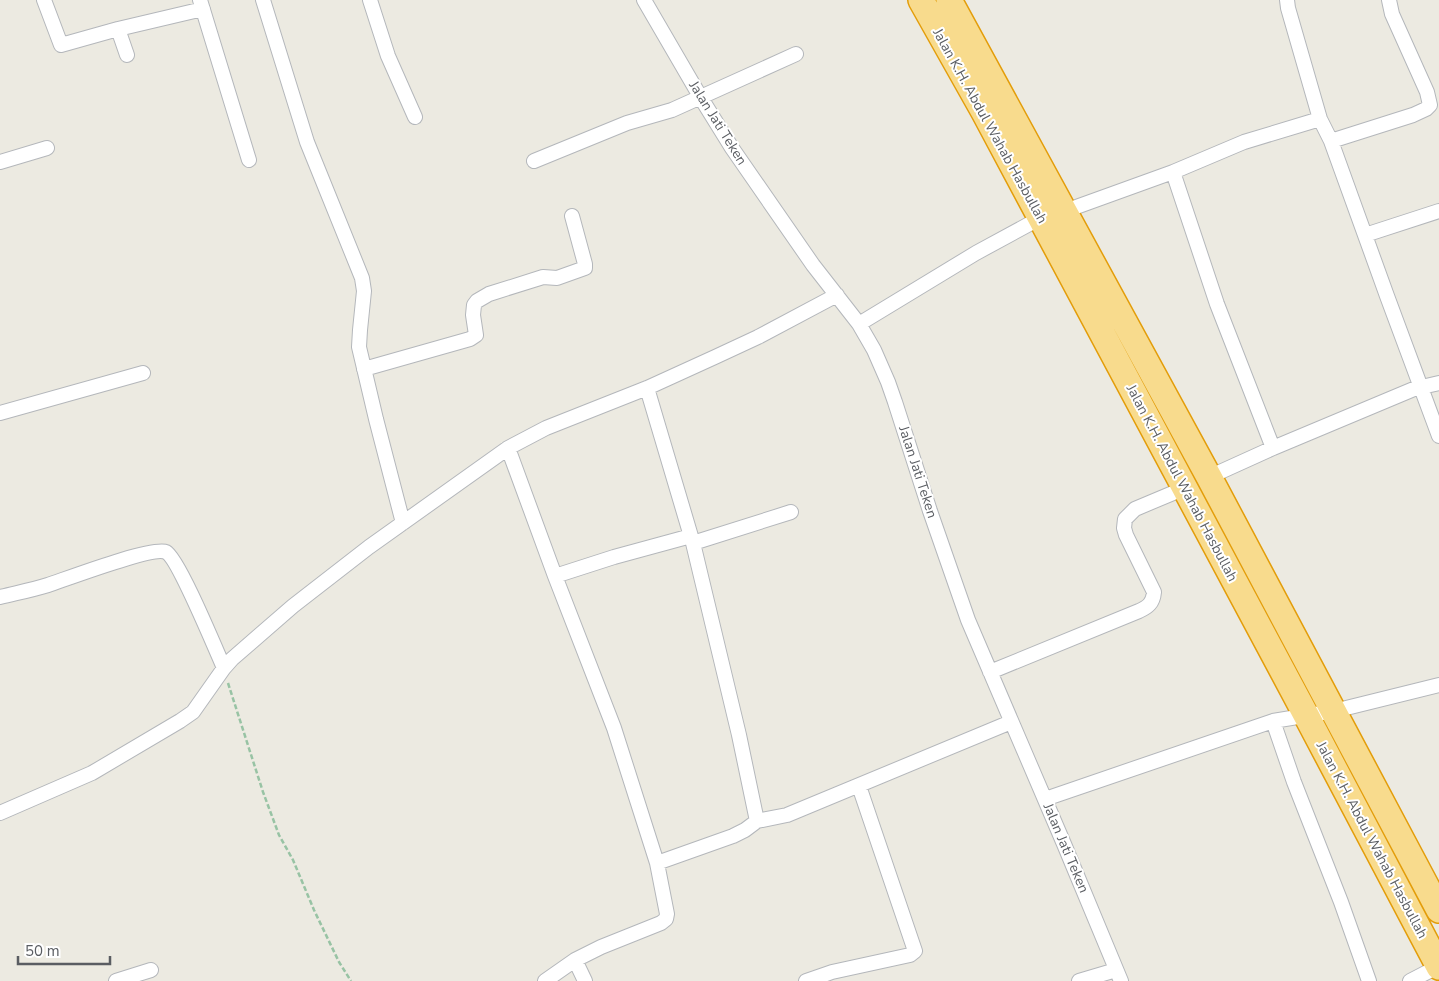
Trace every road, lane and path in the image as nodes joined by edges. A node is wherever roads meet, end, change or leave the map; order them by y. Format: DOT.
graph roads {
  1 [pos="44,0"];
  2 [pos="264,0"];
  3 [pos="370,0"];
  4 [pos="644,0"];
  5 [pos="922,0"];
  6 [pos="942,0"];
  7 [pos="949,0"];
  8 [pos="1287,0"];
  9 [pos="1389,0"];
  10 [pos="201,4"];
  11 [pos="118,29"];
  12 [pos="796,54"];
  13 [pos="128,55"];
  14 [pos="969,84"];
  15 [pos="701,98"];
  16 [pos="1003,98"];
  17 [pos="1434,105"];
  18 [pos="416,117"];
  19 [pos="1320,120"];
  20 [pos="1330,141"];
  21 [pos="48,148"];
  22 [pos="248,160"];
  23 [pos="534,161"];
  24 [pos="0,162"];
  25 [pos="1173,172"];
  26 [pos="1439,211"];
  27 [pos="1064,212"];
  28 [pos="572,216"];
  29 [pos="1045,227"];
  30 [pos="1365,236"];
  31 [pos="837,295"];
  32 [pos="859,324"];
  33 [pos="364,369"];
  34 [pos="143,373"];
  35 [pos="1439,383"];
  36 [pos="1421,386"];
  37 [pos="647,388"];
  38 [pos="0,413"];
  39 [pos="1439,436"];
  40 [pos="508,448"];
  41 [pos="1272,448"];
  42 [pos="1209,477"];
  43 [pos="1185,488"];
  44 [pos="791,512"];
  45 [pos="403,523"];
  46 [pos="692,540"];
  47 [pos="555,576"];
  48 [pos="0,597"];
  49 [pos="224,668"];
  50 [pos="990,672"];
  51 [pos="1439,684"];
  52 [pos="1334,711"];
  53 [pos="1306,715"];
  54 [pos="1011,722"];
  55 [pos="1273,722"];
  56 [pos="859,786"];
  57 [pos="1045,798"];
  58 [pos="0,814"];
  59 [pos="757,821"];
  60 [pos="656,863"];
  61 [pos="1439,910"];
  62 [pos="575,960"];
  63 [pos="1439,967"];
  64 [pos="151,970"];
  65 [pos="1118,976"];
  66 [pos="116,981"];
  67 [pos="351,981"];
  68 [pos="546,981"];
  69 [pos="585,981"];
  70 [pos="806,981"];
  71 [pos="1078,981"];
  72 [pos="1369,981"];
  73 [pos="1410,981"];
  1 -- 11 [label="street"];
  2 -- 33 [label="street"];
  3 -- 18 [label="street"];
  4 -- 15 [label="street, Jalan Jati Teken"];
  5 -- 14 [label="highway, Jalan K.H. Abdul Wahab Hasbullah"];
  6 -- 14 [label="highway"];
  7 -- 16 [label="highway, Jalan K.H. Abdul Wahab Hasbullah"];
  8 -- 19 [label="street"];
  9 -- 17 [label="street"];
  10 -- 11 [label="street"];
  10 -- 22 [label="street"];
  11 -- 13 [label="street"];
  12 -- 15 [label="street"];
  14 -- 29 [label="highway, Jalan K.H. Abdul Wahab Hasbullah"];
  15 -- 23 [label="street"];
  15 -- 31 [label="street, Jalan Jati Teken"];
  16 -- 27 [label="highway, Jalan K.H. Abdul Wahab Hasbullah"];
  16 -- 29 [label="highway"];
  17 -- 20 [label="street"];
  19 -- 20 [label="street"];
  19 -- 25 [label="street"];
  20 -- 30 [label="street"];
  21 -- 24 [label="street"];
  25 -- 27 [label="street"];
  25 -- 41 [label="street"];
  26 -- 30 [label="street"];
  27 -- 42 [label="highway, Jalan K.H. Abdul Wahab Hasbullah"];
  28 -- 33 [label="street"];
  29 -- 32 [label="street"];
  29 -- 43 [label="highway, Jalan K.H. Abdul Wahab Hasbullah"];
  30 -- 36 [label="street"];
  31 -- 32 [label="street, Jalan Jati Teken"];
  31 -- 37 [label="street"];
  32 -- 50 [label="street, Jalan Jati Teken"];
  33 -- 45 [label="street"];
  34 -- 38 [label="street"];
  35 -- 36 [label="street"];
  36 -- 39 [label="street"];
  36 -- 41 [label="street"];
  37 -- 40 [label="street"];
  37 -- 46 [label="street"];
  40 -- 45 [label="street"];
  40 -- 47 [label="street"];
  41 -- 42 [label="street"];
  42 -- 52 [label="highway, Jalan K.H. Abdul Wahab Hasbullah"];
  43 -- 50 [label="street"];
  43 -- 53 [label="highway, Jalan K.H. Abdul Wahab Hasbullah"];
  44 -- 46 [label="street"];
  45 -- 49 [label="street"];
  46 -- 47 [label="street"];
  46 -- 59 [label="street"];
  47 -- 60 [label="street"];
  48 -- 49 [label="street"];
  49 -- 58 [label="street"];
  49 -- 67 [label="path"];
  50 -- 54 [label="street, Jalan Jati Teken"];
  51 -- 52 [label="street"];
  52 -- 53 [label="street"];
  52 -- 61 [label="highway, Jalan K.H. Abdul Wahab Hasbullah"];
  53 -- 55 [label="street"];
  53 -- 63 [label="highway, Jalan K.H. Abdul Wahab Hasbullah"];
  54 -- 56 [label="street"];
  54 -- 57 [label="street, Jalan Jati Teken"];
  55 -- 57 [label="street"];
  55 -- 72 [label="street"];
  56 -- 59 [label="street"];
  56 -- 70 [label="street"];
  57 -- 65 [label="street, Jalan Jati Teken"];
  59 -- 60 [label="street"];
  60 -- 62 [label="street"];
  62 -- 68 [label="street"];
  62 -- 69 [label="street"];
  63 -- 73 [label="street"];
  64 -- 66 [label="street"];
  65 -- 71 [label="street"];
}
